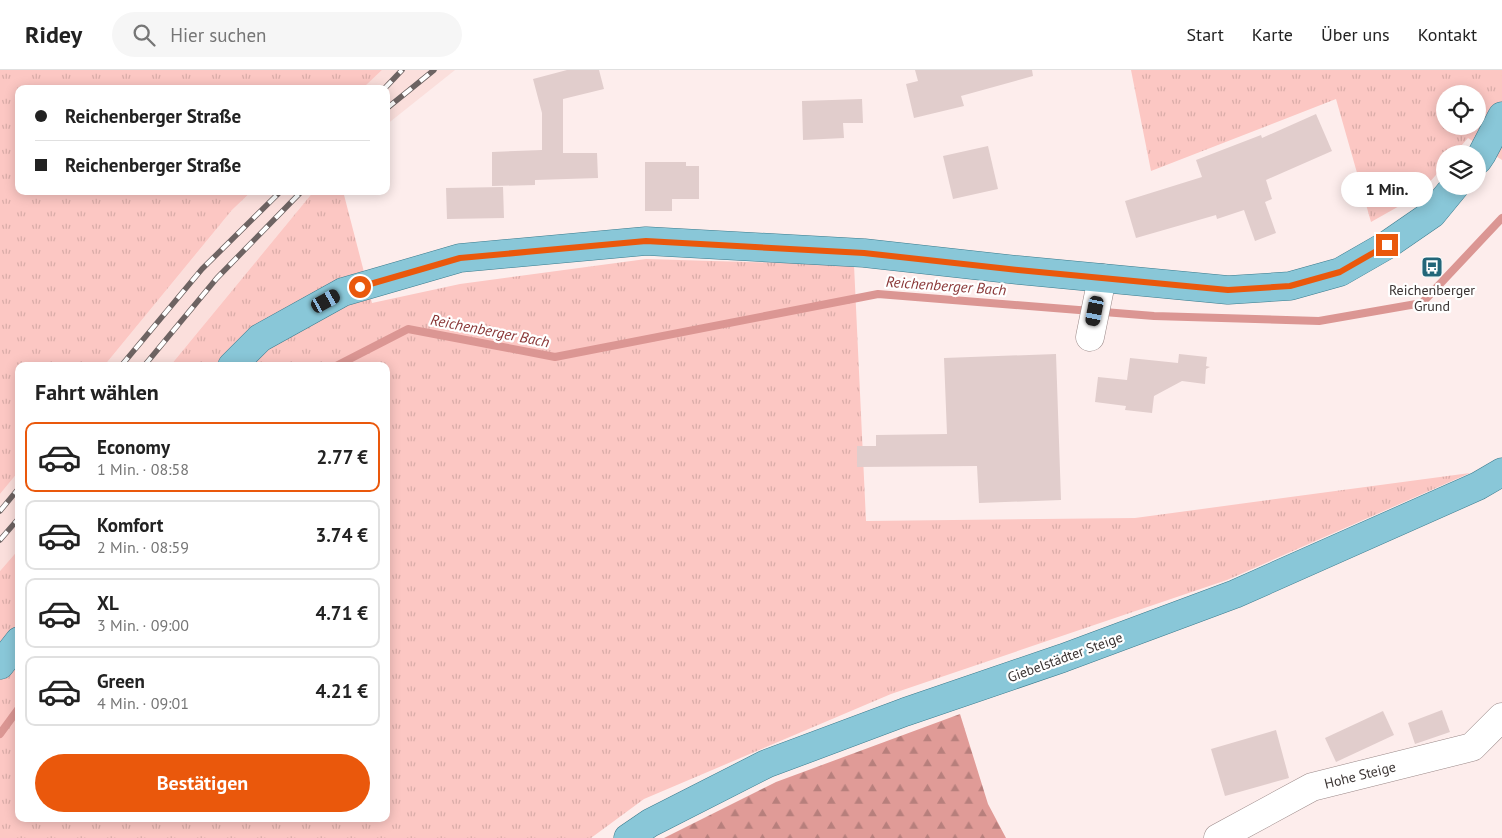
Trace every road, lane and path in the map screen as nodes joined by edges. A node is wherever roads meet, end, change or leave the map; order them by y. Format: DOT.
graph roads {
  1 [pos="1502,116"];
  2 [pos="1486,146"];
  3 [pos="1448,195"];
  4 [pos="1100,286"];
  5 [pos="1090,333"];
  6 [pos="236,362"];
  7 [pos="1502,472"];
  8 [pos="15,646"];
  9 [pos="0,665"];
  10 [pos="1502,717"];
  11 [pos="628,838"];
  12 [pos="1218,838"];
  1 -- 2 [label="main road"];
  3 -- 4 [label="main road"];
  4 -- 5 [label="lane"];
  4 -- 6 [label="main road"];
  7 -- 11 [label="main road, Giebelstädter Steige"];
  8 -- 9 [label="main road"];
  10 -- 12 [label="lane, Hohe Steige"];
}
